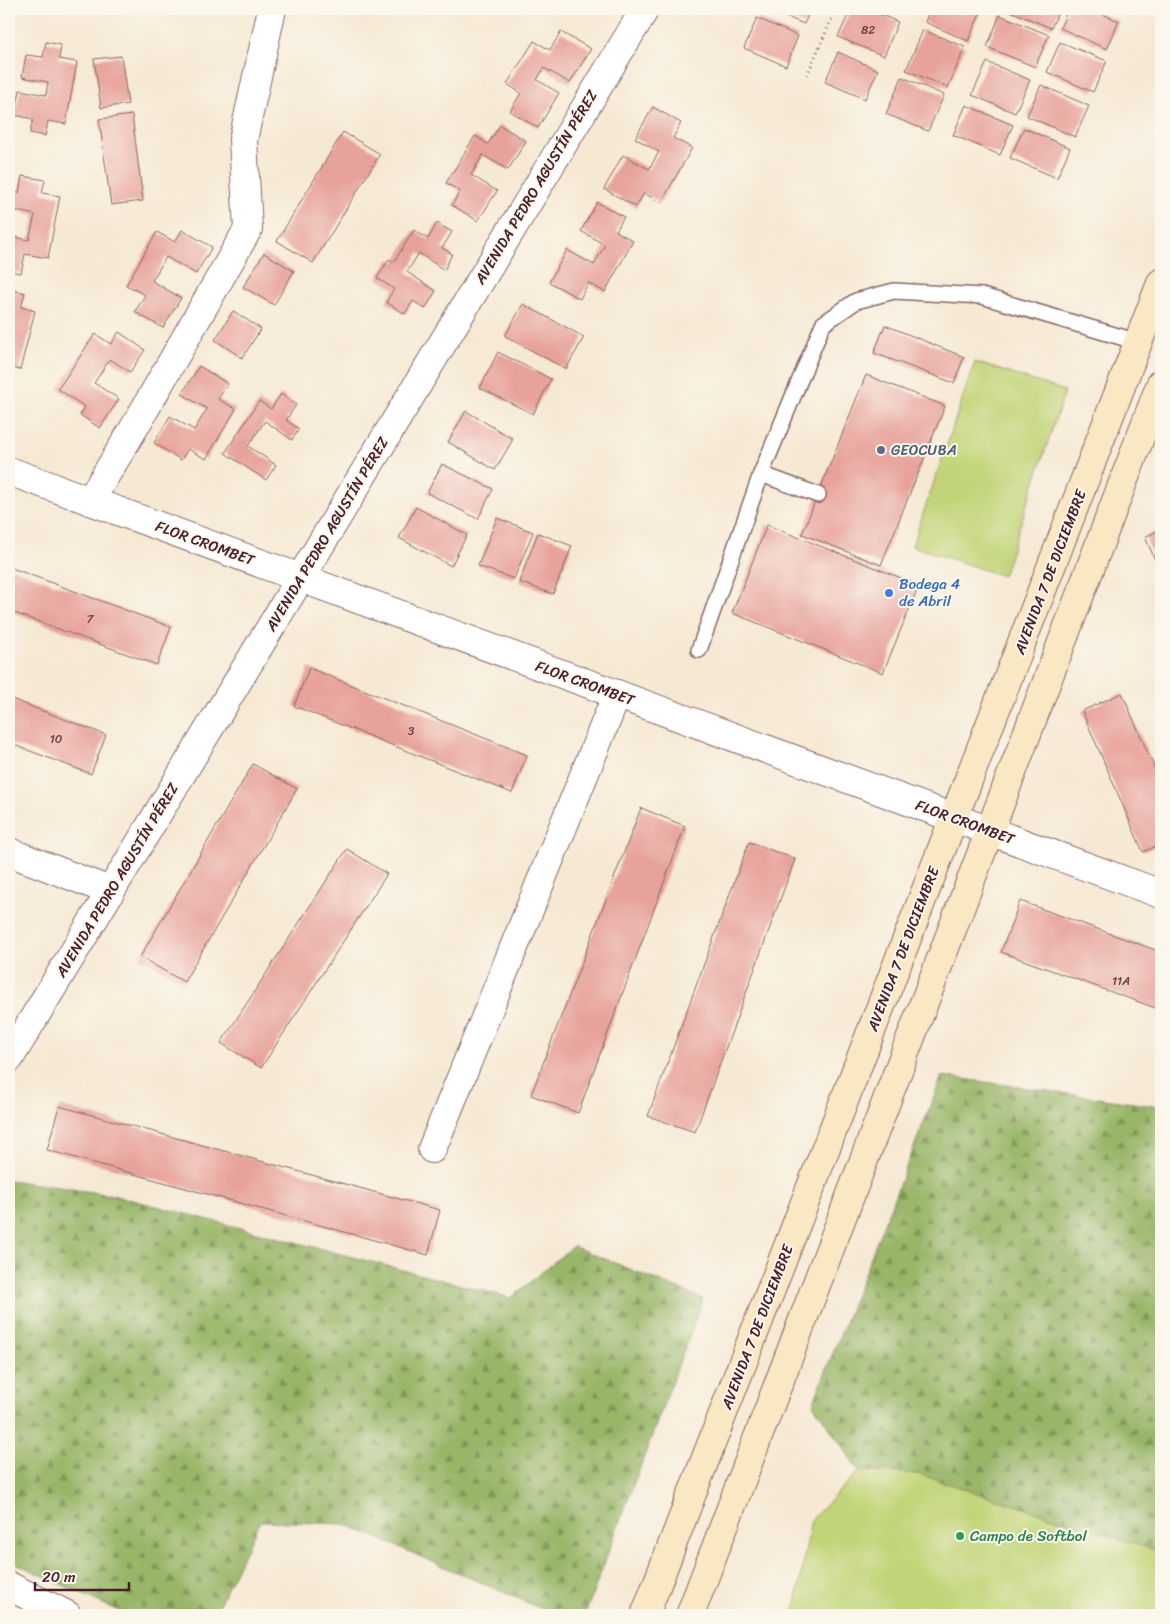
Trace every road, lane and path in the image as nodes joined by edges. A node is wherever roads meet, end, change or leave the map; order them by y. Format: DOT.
graph roads {
  1 [pos="272,9"];
  2 [pos="645,9"];
  3 [pos="836,9"];
  4 [pos="807,75"];
  5 [pos="1161,283"];
  6 [pos="1138,342"];
  7 [pos="1161,383"];
  8 [pos="9,471"];
  9 [pos="761,474"];
  10 [pos="818,495"];
  11 [pos="90,501"];
  12 [pos="300,578"];
  13 [pos="699,650"];
  14 [pos="617,694"];
  15 [pos="954,818"];
  16 [pos="990,832"];
  17 [pos="9,852"];
  18 [pos="110,891"];
  19 [pos="1161,894"];
  20 [pos="9,1059"];
  21 [pos="432,1149"];
  22 [pos="9,1586"];
  23 [pos="67,1615"];
  24 [pos="645,1615"];
  25 [pos="690,1615"];
  1 -- 11 [label="street"];
  2 -- 12 [label="street, AVENIDA PEDRO AGUSTÍN PÉREZ"];
  3 -- 4 [label="path"];
  5 -- 6 [label="main road, AVENIDA 7 DE DICIEMBRE"];
  6 -- 9 [label="lane"];
  6 -- 15 [label="main road, AVENIDA 7 DE DICIEMBRE"];
  7 -- 16 [label="main road"];
  8 -- 11 [label="street, FLOR CROMBET"];
  9 -- 10 [label="lane"];
  9 -- 13 [label="lane"];
  11 -- 12 [label="street, FLOR CROMBET"];
  12 -- 14 [label="street, FLOR CROMBET"];
  12 -- 18 [label="street, AVENIDA PEDRO AGUSTÍN PÉREZ"];
  14 -- 15 [label="street, FLOR CROMBET"];
  14 -- 21 [label="street"];
  15 -- 16 [label="street, FLOR CROMBET"];
  15 -- 24 [label="main road, AVENIDA 7 DE DICIEMBRE"];
  16 -- 19 [label="street, FLOR CROMBET"];
  16 -- 25 [label="main road"];
  17 -- 18 [label="street"];
  18 -- 20 [label="street, AVENIDA PEDRO AGUSTÍN PÉREZ"];
  22 -- 23 [label="street"];
}
